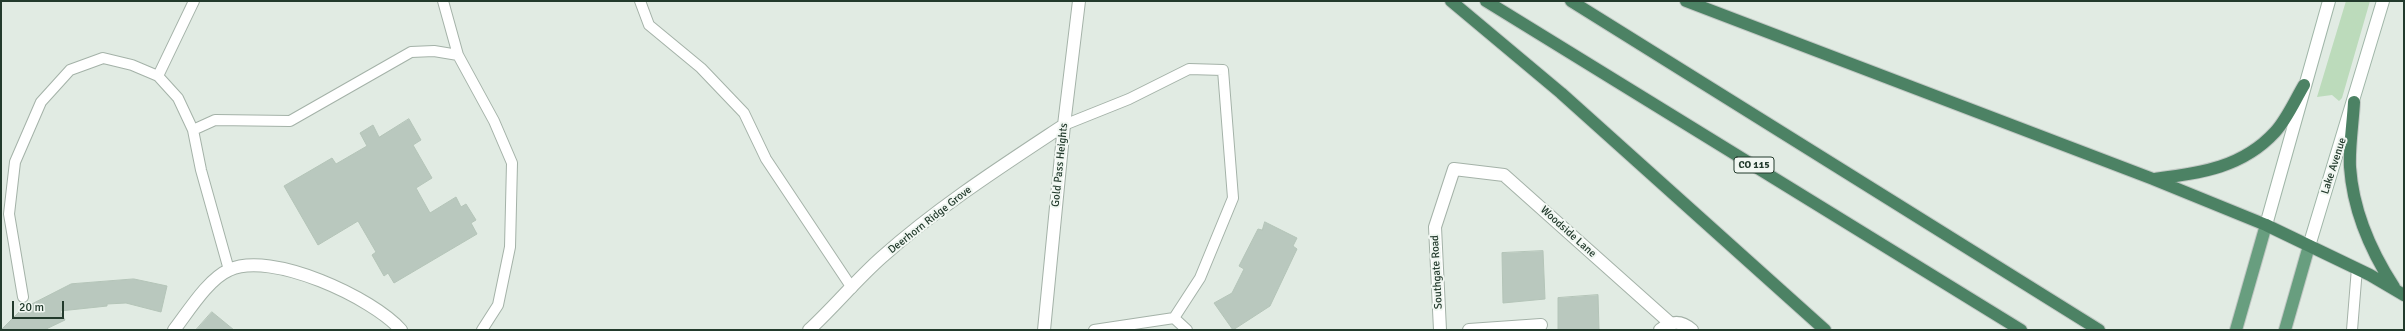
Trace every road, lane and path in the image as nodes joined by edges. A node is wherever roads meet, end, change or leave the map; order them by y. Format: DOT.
graph roads {
  1 [pos="194,1"];
  2 [pos="443,1"];
  3 [pos="640,1"];
  4 [pos="1079,1"];
  5 [pos="1451,1"];
  6 [pos="1486,1"];
  7 [pos="1571,1"];
  8 [pos="1686,1"];
  9 [pos="2330,1"];
  10 [pos="2383,1"];
  11 [pos="458,55"];
  12 [pos="158,76"];
  13 [pos="2304,85"];
  14 [pos="2354,102"];
  15 [pos="1064,125"];
  16 [pos="193,130"];
  17 [pos="1454,169"];
  18 [pos="2153,179"];
  19 [pos="2266,225"];
  20 [pos="2309,246"];
  21 [pos="2356,268"];
  22 [pos="229,270"];
  23 [pos="852,288"];
  24 [pos="2399,291"];
  25 [pos="23,297"];
  26 [pos="1174,318"];
  27 [pos="1670,323"];
  28 [pos="1541,325"];
  29 [pos="174,330"];
  30 [pos="401,330"];
  31 [pos="482,330"];
  32 [pos="809,330"];
  33 [pos="1044,330"];
  34 [pos="1094,330"];
  35 [pos="1187,330"];
  36 [pos="1440,330"];
  37 [pos="1470,330"];
  38 [pos="1660,330"];
  39 [pos="1692,330"];
  40 [pos="1825,330"];
  41 [pos="2021,330"];
  42 [pos="2099,330"];
  43 [pos="2236,330"];
  44 [pos="2285,330"];
  45 [pos="2352,330"];
  1 -- 12 [label="lane"];
  2 -- 11 [label="lane"];
  3 -- 23 [label="lane"];
  4 -- 15 [label="street, Gold Pass Heights"];
  5 -- 40 [label="highway"];
  6 -- 41 [label="highway, CO 115"];
  7 -- 42 [label="highway"];
  8 -- 18 [label="highway"];
  9 -- 13 [label="street"];
  10 -- 14 [label="street, Lake Avenue"];
  11 -- 16 [label="lane"];
  11 -- 31 [label="lane"];
  12 -- 16 [label="lane"];
  12 -- 25 [label="lane"];
  13 -- 18 [label="highway"];
  13 -- 19 [label="street"];
  14 -- 20 [label="street, Lake Avenue"];
  14 -- 24 [label="highway"];
  15 -- 23 [label="street, Deerhorn Ridge Grove"];
  15 -- 26 [label="lane"];
  15 -- 33 [label="street, Gold Pass Heights"];
  16 -- 22 [label="lane"];
  17 -- 27 [label="street, Woodside Lane"];
  17 -- 36 [label="street, Southgate Road"];
  18 -- 19 [label="highway"];
  19 -- 20 [label="highway"];
  19 -- 43 [label="main road"];
  20 -- 21 [label="highway"];
  20 -- 44 [label="main road, Lake Avenue"];
  21 -- 24 [label="highway"];
  21 -- 45 [label="lane"];
  22 -- 29 [label="street"];
  22 -- 30 [label="street"];
  23 -- 32 [label="street, Deerhorn Ridge Grove"];
  26 -- 34 [label="lane"];
  26 -- 35 [label="lane"];
  27 -- 38 [label="street"];
  27 -- 39 [label="street"];
  28 -- 37 [label="street"];
}
